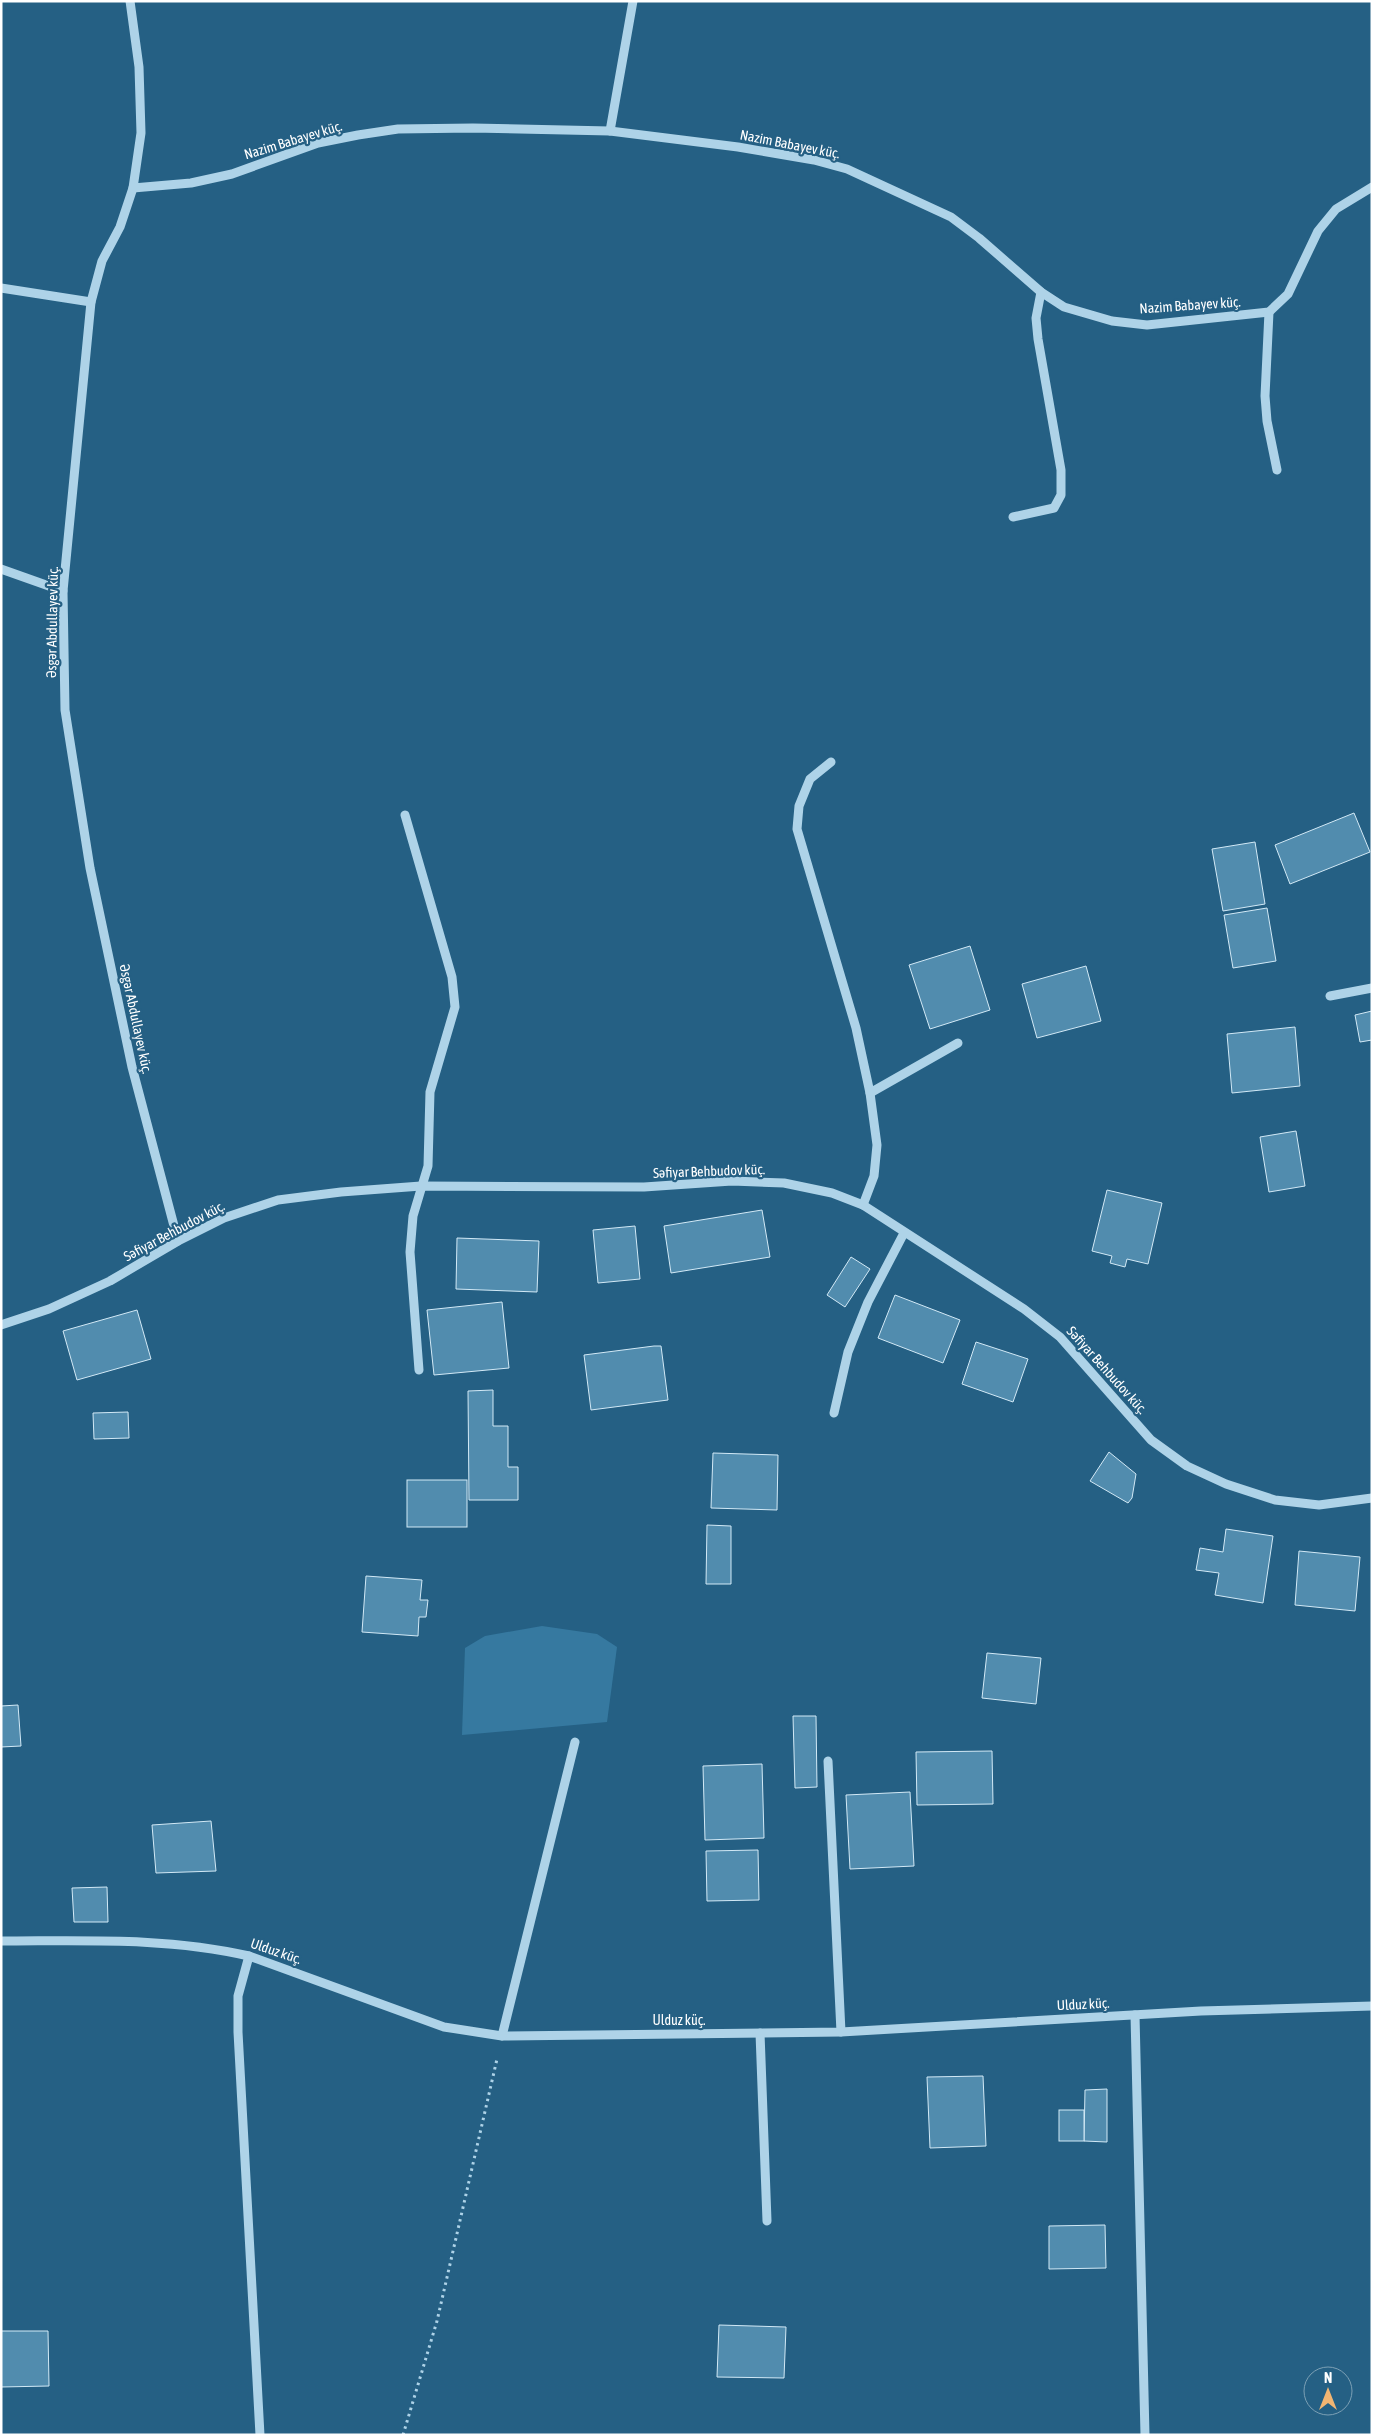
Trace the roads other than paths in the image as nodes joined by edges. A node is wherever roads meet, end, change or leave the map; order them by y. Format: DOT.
graph roads {
  1 [pos="130,1"];
  2 [pos="633,1"];
  3 [pos="610,131"];
  4 [pos="1372,187"];
  5 [pos="132,188"];
  6 [pos="1,288"];
  7 [pos="1041,292"];
  8 [pos="91,302"];
  9 [pos="1269,312"];
  10 [pos="1277,470"];
  11 [pos="1013,517"];
  12 [pos="1,569"];
  13 [pos="63,591"];
  14 [pos="830,762"];
  15 [pos="405,815"];
  16 [pos="1372,988"];
  17 [pos="1330,996"];
  18 [pos="958,1043"];
  19 [pos="870,1093"];
  20 [pos="421,1186"];
  21 [pos="863,1206"];
  22 [pos="904,1233"];
  23 [pos="178,1241"];
  24 [pos="1,1325"];
  25 [pos="419,1370"];
  26 [pos="834,1413"];
  27 [pos="1372,1498"];
  28 [pos="575,1742"];
  29 [pos="828,1761"];
  30 [pos="1,1941"];
  31 [pos="249,1956"];
  32 [pos="1372,2006"];
  33 [pos="1135,2015"];
  34 [pos="841,2032"];
  35 [pos="760,2033"];
  36 [pos="502,2036"];
  37 [pos="767,2221"];
  38 [pos="260,2435"];
  39 [pos="1145,2435"];
  1 -- 5 [label="street, Əsgər Abdullayev küç."];
  2 -- 3 [label="street"];
  3 -- 5 [label="street, Nazim Babayev küç."];
  3 -- 7 [label="street, Nazim Babayev küç."];
  4 -- 9 [label="street"];
  5 -- 8 [label="street, Əsgər Abdullayev küç."];
  6 -- 8 [label="street"];
  7 -- 9 [label="street, Nazim Babayev küç."];
  7 -- 11 [label="street"];
  8 -- 13 [label="street, Əsgər Abdullayev küç."];
  9 -- 10 [label="street"];
  12 -- 13 [label="street"];
  13 -- 23 [label="street, Əsgər Abdullayev küç."];
  14 -- 19 [label="street"];
  15 -- 20 [label="street"];
  16 -- 17 [label="street"];
  18 -- 19 [label="street"];
  19 -- 21 [label="street"];
  20 -- 21 [label="street, Səfiyar Behbudov küç."];
  20 -- 23 [label="street, Səfiyar Behbudov küç."];
  20 -- 25 [label="street"];
  21 -- 22 [label="street, Səfiyar Behbudov küç."];
  22 -- 26 [label="street"];
  22 -- 27 [label="street, Səfiyar Behbudov küç."];
  23 -- 24 [label="street, Səfiyar Behbudov küç."];
  28 -- 36 [label="street"];
  29 -- 34 [label="street"];
  30 -- 31 [label="street, Ulduz küç."];
  31 -- 36 [label="street, Ulduz küç."];
  31 -- 38 [label="street"];
  32 -- 33 [label="street, Ulduz küç."];
  33 -- 34 [label="street, Ulduz küç."];
  33 -- 39 [label="street"];
  34 -- 35 [label="street, Ulduz küç."];
  35 -- 36 [label="street, Ulduz küç."];
  35 -- 37 [label="street"];
}
